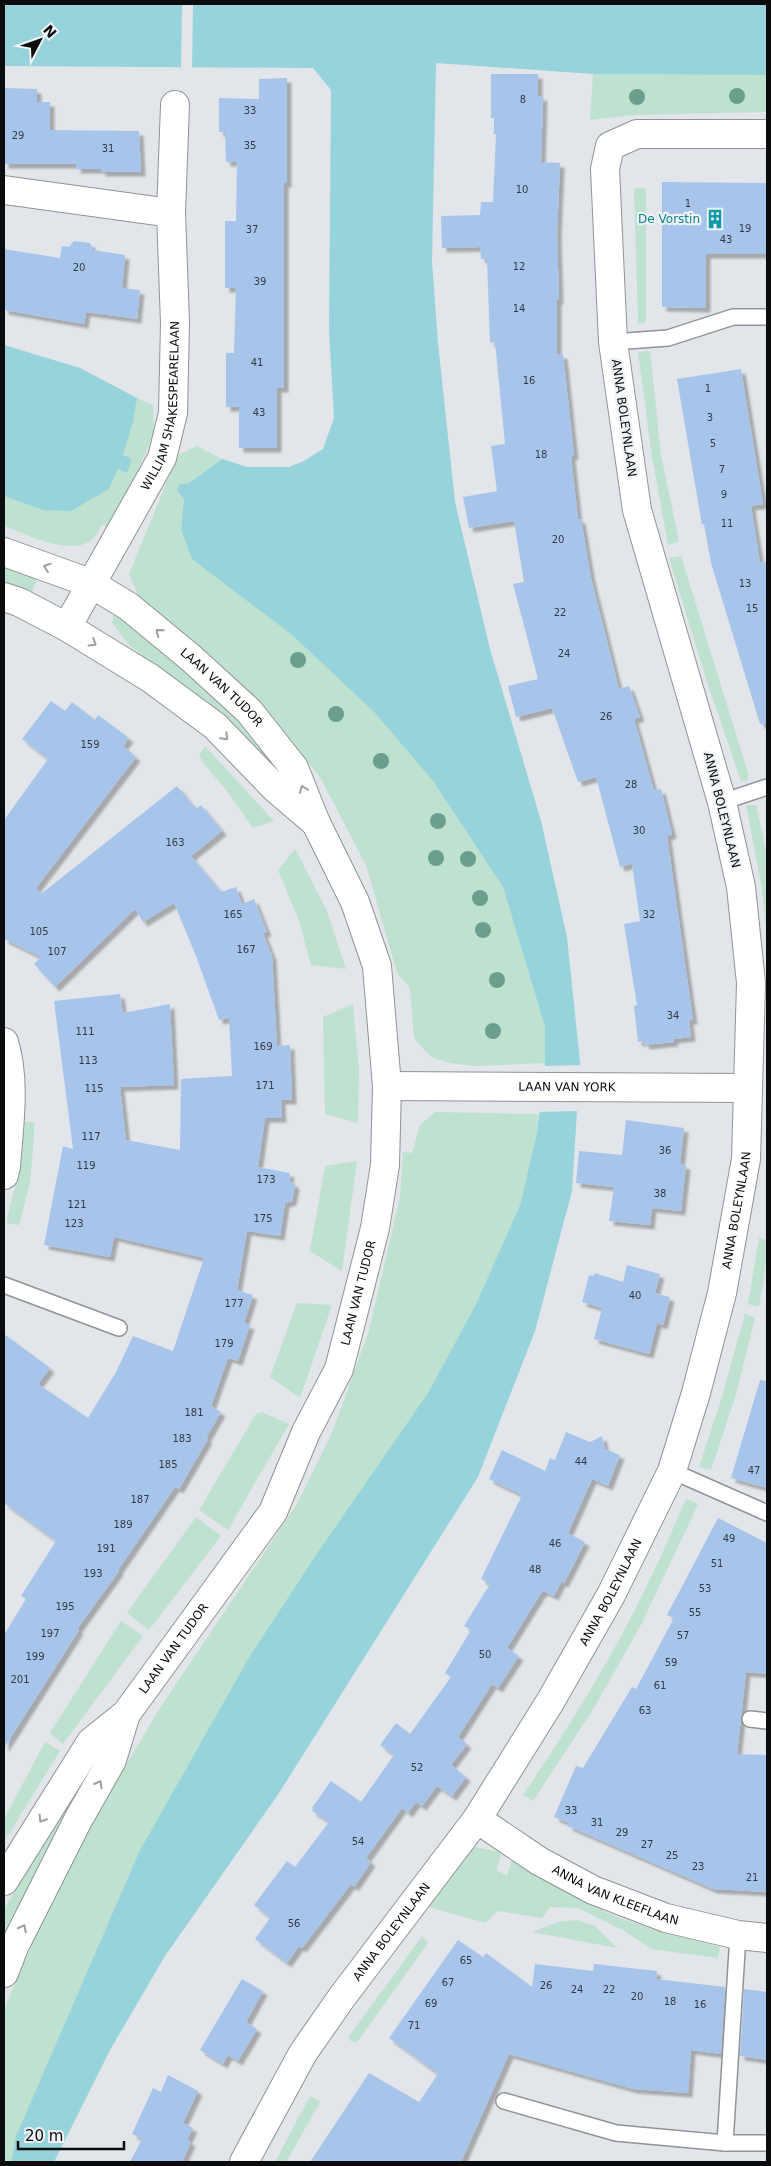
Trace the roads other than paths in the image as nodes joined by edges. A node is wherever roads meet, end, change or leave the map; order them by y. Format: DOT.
graph roads {
  1 [pos="175,105"];
  2 [pos="767,134"];
  3 [pos="4,190"];
  4 [pos="171,213"];
  5 [pos="767,317"];
  6 [pos="614,342"];
  7 [pos="4,552"];
  8 [pos="90,583"];
  9 [pos="4,597"];
  10 [pos="67,627"];
  11 [pos="767,787"];
  12 [pos="722,802"];
  13 [pos="316,823"];
  14 [pos="4,1042"];
  15 [pos="387,1086"];
  16 [pos="746,1088"];
  17 [pos="756,1159"];
  18 [pos="4,1175"];
  19 [pos="4,1285"];
  20 [pos="119,1328"];
  21 [pos="672,1471"];
  22 [pos="767,1512"];
  23 [pos="126,1714"];
  24 [pos="750,1719"];
  25 [pos="767,1721"];
  26 [pos="477,1819"];
  27 [pos="4,1881"];
  28 [pos="738,1934"];
  29 [pos="767,1938"];
  30 [pos="4,1973"];
  31 [pos="504,2101"];
  32 [pos="725,2143"];
  33 [pos="767,2143"];
  34 [pos="244,2162"];
  1 -- 4 [label="street, WILLIAM SHAKESPEARELAAN"];
  2 -- 6 [label="street, ANNA BOLEYNLAAN"];
  3 -- 4 [label="street"];
  4 -- 8 [label="street, WILLIAM SHAKESPEARELAAN"];
  5 -- 6 [label="lane"];
  6 -- 12 [label="street, ANNA BOLEYNLAAN"];
  8 -- 7 [label="street, LAAN VAN TUDOR, one-way"];
  8 -- 10 [label="street"];
  13 -- 8 [label="street, LAAN VAN TUDOR, one-way"];
  9 -- 10 [label="street, LAAN VAN TUDOR"];
  10 -- 13 [label="street, LAAN VAN TUDOR, one-way"];
  11 -- 12 [label="lane"];
  12 -- 16 [label="street, ANNA BOLEYNLAAN"];
  13 -- 15 [label="street, LAAN VAN TUDOR"];
  14 -- 18 [label="street"];
  15 -- 16 [label="street, LAAN VAN YORK"];
  15 -- 23 [label="street, LAAN VAN TUDOR"];
  16 -- 17 [label="street, ANNA BOLEYNLAAN"];
  17 -- 21 [label="street, ANNA BOLEYNLAAN"];
  19 -- 20 [label="lane"];
  21 -- 22 [label="lane"];
  21 -- 26 [label="street, ANNA BOLEYNLAAN"];
  23 -- 27 [label="street, LAAN VAN TUDOR, one-way"];
  30 -- 23 [label="street, LAAN VAN TUDOR, one-way"];
  24 -- 25 [label="lane"];
  26 -- 28 [label="street, ANNA VAN KLEEFLAAN"];
  26 -- 34 [label="street, ANNA BOLEYNLAAN"];
  28 -- 29 [label="street, ANNA VAN KLEEFLAAN"];
  28 -- 32 [label="lane"];
  31 -- 32 [label="lane"];
  32 -- 33 [label="lane"];
}
